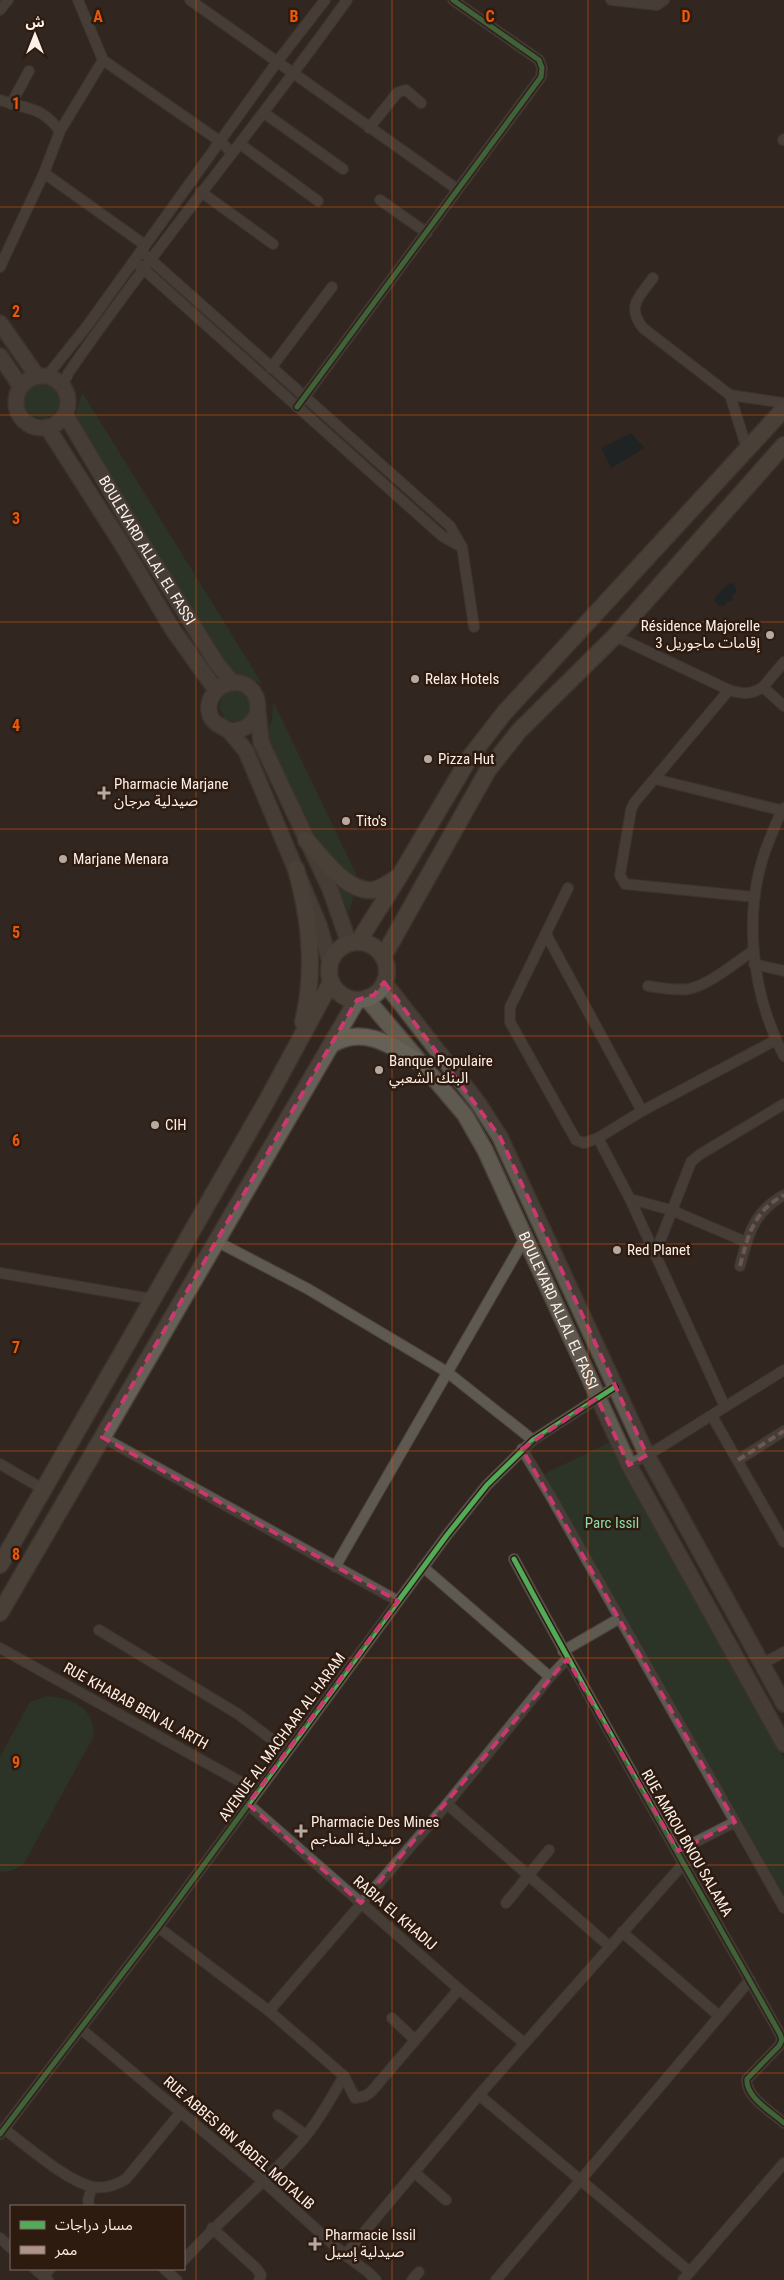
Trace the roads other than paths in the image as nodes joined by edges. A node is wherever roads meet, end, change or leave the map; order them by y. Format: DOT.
graph roads {
  1 [pos="8,0"];
  2 [pos="78,0"];
  3 [pos="190,0"];
  4 [pos="325,0"];
  5 [pos="347,0"];
  6 [pos="453,0"];
  7 [pos="610,0"];
  8 [pos="664,0"];
  9 [pos="0,10"];
  10 [pos="103,60"];
  11 [pos="277,62"];
  12 [pos="29,71"];
  13 [pos="293,75"];
  14 [pos="0,100"];
  15 [pos="421,103"];
  16 [pos="11,104"];
  17 [pos="264,113"];
  18 [pos="369,128"];
  19 [pos="60,131"];
  20 [pos="221,142"];
  21 [pos="240,144"];
  22 [pos="232,153"];
  23 [pos="343,169"];
  24 [pos="44,173"];
  25 [pos="457,189"];
  26 [pos="201,192"];
  27 [pos="380,200"];
  28 [pos="318,201"];
  29 [pos="427,232"];
  30 [pos="273,244"];
  31 [pos="143,248"];
  32 [pos="151,259"];
  33 [pos="135,261"];
  34 [pos="0,267"];
  35 [pos="144,269"];
  36 [pos="653,278"];
  37 [pos="332,287"];
  38 [pos="0,323"];
  39 [pos="0,356"];
  40 [pos="271,368"];
  41 [pos="42,376"];
  42 [pos="62,386"];
  43 [pos="21,387"];
  44 [pos="730,395"];
  45 [pos="304,398"];
  46 [pos="784,403"];
  47 [pos="298,407"];
  48 [pos="784,409"];
  49 [pos="65,414"];
  50 [pos="47,427"];
  51 [pos="784,445"];
  52 [pos="747,449"];
  53 [pos="462,547"];
  54 [pos="474,626"];
  55 [pos="614,636"];
  56 [pos="784,662"];
  57 [pos="233,683"];
  58 [pos="763,686"];
  59 [pos="216,690"];
  60 [pos="729,690"];
  61 [pos="784,706"];
  62 [pos="258,712"];
  63 [pos="229,731"];
  64 [pos="655,779"];
  65 [pos="783,810"];
  66 [pos="306,840"];
  67 [pos="296,869"];
  68 [pos="399,877"];
  69 [pos="568,888"];
  70 [pos="755,898"];
  71 [pos="546,934"];
  72 [pos="353,943"];
  73 [pos="754,951"];
  74 [pos="383,958"];
  75 [pos="330,962"];
  76 [pos="754,964"];
  77 [pos="784,971"];
  78 [pos="331,982"];
  79 [pos="384,982"];
  80 [pos="648,986"];
  81 [pos="362,999"];
  82 [pos="776,1040"];
  83 [pos="299,1041"];
  84 [pos="331,1045"];
  85 [pos="784,1056"];
  86 [pos="422,1064"];
  87 [pos="784,1104"];
  88 [pos="642,1111"];
  89 [pos="598,1138"];
  90 [pos="784,1195"];
  91 [pos="630,1199"];
  92 [pos="671,1210"];
  93 [pos="525,1238"];
  94 [pos="216,1240"];
  95 [pos="746,1242"];
  96 [pos="655,1254"];
  97 [pos="740,1266"];
  98 [pos="0,1273"];
  99 [pos="152,1299"];
  100 [pos="784,1370"];
  101 [pos="447,1372"];
  102 [pos="615,1387"];
  103 [pos="597,1398"];
  104 [pos="725,1407"];
  105 [pos="712,1416"];
  106 [pos="784,1431"];
  107 [pos="102,1438"];
  108 [pos="533,1440"];
  109 [pos="522,1449"];
  110 [pos="647,1455"];
  111 [pos="738,1460"];
  112 [pos="0,1464"];
  113 [pos="629,1464"];
  114 [pos="43,1488"];
  115 [pos="784,1542"];
  116 [pos="514,1560"];
  117 [pos="0,1564"];
  118 [pos="335,1567"];
  119 [pos="423,1567"];
  120 [pos="398,1601"];
  121 [pos="0,1613"];
  122 [pos="620,1618"];
  123 [pos="99,1630"];
  124 [pos="0,1648"];
  125 [pos="784,1652"];
  126 [pos="565,1655"];
  127 [pos="762,1664"];
  128 [pos="550,1676"];
  129 [pos="784,1704"];
  130 [pos="784,1744"];
  131 [pos="287,1751"];
  132 [pos="257,1791"];
  133 [pos="248,1804"];
  134 [pos="447,1804"];
  135 [pos="735,1822"];
  136 [pos="549,1850"];
  137 [pos="678,1851"];
  138 [pos="684,1863"];
  139 [pos="529,1875"];
  140 [pos="361,1903"];
  141 [pos="506,1903"];
  142 [pos="784,1908"];
  143 [pos="158,1927"];
  144 [pos="622,1932"];
  145 [pos="609,1946"];
  146 [pos="750,1980"];
  147 [pos="459,1989"];
  148 [pos="269,2011"];
  149 [pos="718,2015"];
  150 [pos="392,2018"];
  151 [pos="81,2029"];
  152 [pos="415,2040"];
  153 [pos="524,2043"];
  154 [pos="344,2076"];
  155 [pos="479,2094"];
  156 [pos="181,2112"];
  157 [pos="278,2115"];
  158 [pos="784,2123"];
  159 [pos="2,2131"];
  160 [pos="306,2136"];
  161 [pos="784,2163"];
  162 [pos="414,2172"];
  163 [pos="582,2179"];
  164 [pos="264,2182"];
  165 [pos="92,2186"];
  166 [pos="446,2200"];
  167 [pos="89,2205"];
  168 [pos="212,2228"];
  169 [pos="0,2238"];
  170 [pos="10,2247"];
  171 [pos="345,2255"];
  172 [pos="185,2259"];
  173 [pos="368,2272"];
  174 [pos="687,2276"];
  175 [pos="259,2280"];
  176 [pos="360,2280"];
  177 [pos="376,2280"];
  178 [pos="496,2280"];
  1 -- 9 [label="street"];
  2 -- 10 [label="street"];
  3 -- 11 [label="street"];
  4 -- 11 [label="street"];
  5 -- 13 [label="street"];
  6 -- 25 [label="street"];
  7 -- 8 [label="street"];
  10 -- 19 [label="street"];
  10 -- 20 [label="street"];
  11 -- 13 [label="street"];
  11 -- 20 [label="street"];
  12 -- 16 [label="street"];
  13 -- 17 [label="street"];
  13 -- 18 [label="street"];
  14 -- 16 [label="street"];
  15 -- 18 [label="street"];
  16 -- 19 [label="street"];
  17 -- 21 [label="street"];
  17 -- 23 [label="street"];
  18 -- 25 [label="street"];
  19 -- 24 [label="street"];
  20 -- 22 [label="street"];
  20 -- 31 [label="street"];
  21 -- 22 [label="street"];
  21 -- 28 [label="street"];
  22 -- 26 [label="street"];
  24 -- 31 [label="street"];
  24 -- 34 [label="street"];
  25 -- 29 [label="street"];
  26 -- 30 [label="street"];
  26 -- 32 [label="street"];
  27 -- 29 [label="street"];
  29 -- 45 [label="street"];
  31 -- 32 [label="street"];
  31 -- 33 [label="street"];
  32 -- 35 [label="street"];
  32 -- 40 [label="street"];
  33 -- 35 [label="street"];
  33 -- 41 [label="street"];
  35 -- 42 [label="street"];
  35 -- 47 [label="street"];
  36 -- 44 [label="street"];
  37 -- 40 [label="street"];
  38 -- 41 [label="main road"];
  39 -- 43 [label="main road"];
  40 -- 45 [label="street"];
  41 -- 42 [label="main road"];
  41 -- 43 [label="main road"];
  42 -- 49 [label="main road"];
  43 -- 50 [label="main road"];
  44 -- 46 [label="street"];
  44 -- 52 [label="street"];
  45 -- 47 [label="street"];
  45 -- 53 [label="street"];
  47 -- 53 [label="street"];
  48 -- 52 [label="main road"];
  49 -- 50 [label="main road"];
  49 -- 57 [label="main road, BOULEVARD ALLAL EL FASSI"];
  50 -- 59 [label="main road, BOULEVARD ALLAL EL FASSI"];
  51 -- 55 [label="main road"];
  52 -- 68 [label="main road"];
  53 -- 54 [label="street"];
  55 -- 60 [label="street"];
  55 -- 74 [label="main road"];
  56 -- 58 [label="street"];
  57 -- 59 [label="main road"];
  57 -- 62 [label="main road"];
  58 -- 60 [label="street"];
  58 -- 61 [label="street"];
  59 -- 63 [label="main road"];
  60 -- 64 [label="street"];
  62 -- 63 [label="main road"];
  62 -- 66 [label="main road"];
  63 -- 67 [label="main road"];
  64 -- 65 [label="street"];
  64 -- 70 [label="street"];
  65 -- 70 [label="street"];
  66 -- 68 [label="main road"];
  66 -- 72 [label="main road"];
  67 -- 75 [label="main road"];
  67 -- 83 [label="main road"];
  68 -- 72 [label="main road"];
  69 -- 71 [label="street"];
  70 -- 73 [label="street"];
  71 -- 88 [label="street"];
  71 -- 89 [label="street"];
  72 -- 74 [label="main road"];
  72 -- 75 [label="main road"];
  73 -- 76 [label="street"];
  73 -- 80 [label="street"];
  74 -- 79 [label="main road"];
  75 -- 78 [label="main road"];
  76 -- 77 [label="street"];
  76 -- 82 [label="street"];
  78 -- 81 [label="main road"];
  78 -- 83 [label="main road"];
  79 -- 81 [label="main road"];
  79 -- 102 [label="main road, BOULEVARD ALLAL EL FASSI"];
  81 -- 84 [label="main road"];
  81 -- 86 [label="main road, BOULEVARD ALLAL EL FASSI"];
  82 -- 85 [label="street"];
  82 -- 88 [label="street"];
  83 -- 99 [label="main road"];
  84 -- 86 [label="main road"];
  84 -- 94 [label="main road"];
  86 -- 93 [label="main road, BOULEVARD ALLAL EL FASSI"];
  87 -- 92 [label="street"];
  88 -- 89 [label="street"];
  89 -- 91 [label="street"];
  90 -- 95 [label="street"];
  91 -- 92 [label="street"];
  91 -- 96 [label="street"];
  92 -- 95 [label="street"];
  92 -- 96 [label="street"];
  93 -- 101 [label="street"];
  93 -- 103 [label="main road, BOULEVARD ALLAL EL FASSI"];
  94 -- 101 [label="street"];
  94 -- 107 [label="main road"];
  95 -- 97 [label="street"];
  96 -- 104 [label="street"];
  98 -- 99 [label="street"];
  99 -- 114 [label="main road"];
  100 -- 104 [label="street"];
  101 -- 108 [label="street"];
  101 -- 118 [label="street"];
  102 -- 103 [label="street, AVENUE AL MACHAAR AL HARAM"];
  102 -- 110 [label="main road, BOULEVARD ALLAL EL FASSI"];
  103 -- 108 [label="street, AVENUE AL MACHAAR AL HARAM"];
  103 -- 113 [label="main road, BOULEVARD ALLAL EL FASSI"];
  104 -- 105 [label="street"];
  105 -- 110 [label="street"];
  105 -- 111 [label="street"];
  106 -- 111 [label="street"];
  107 -- 118 [label="street"];
  107 -- 121 [label="main road"];
  108 -- 109 [label="street, AVENUE AL MACHAAR AL HARAM"];
  109 -- 119 [label="street, AVENUE AL MACHAAR AL HARAM"];
  109 -- 122 [label="street"];
  110 -- 113 [label="street"];
  110 -- 127 [label="main road, BOULEVARD ALLAL EL FASSI"];
  111 -- 115 [label="street"];
  112 -- 114 [label="street"];
  113 -- 130 [label="main road, BOULEVARD ALLAL EL FASSI"];
  114 -- 117 [label="main road"];
  116 -- 126 [label="street, RUE AMROU BNOU SALAMA"];
  118 -- 120 [label="street"];
  119 -- 120 [label="street, AVENUE AL MACHAAR AL HARAM"];
  119 -- 128 [label="street"];
  120 -- 131 [label="street, AVENUE AL MACHAAR AL HARAM"];
  122 -- 126 [label="street"];
  122 -- 135 [label="street"];
  123 -- 131 [label="street"];
  124 -- 132 [label="street, RUE KHABAB BEN AL ARTH"];
  125 -- 127 [label="street"];
  126 -- 128 [label="street"];
  126 -- 137 [label="street, RUE AMROU BNOU SALAMA"];
  127 -- 129 [label="main road, BOULEVARD ALLAL EL FASSI"];
  128 -- 134 [label="street"];
  131 -- 132 [label="street, AVENUE AL MACHAAR AL HARAM"];
  132 -- 133 [label="street, AVENUE AL MACHAAR AL HARAM"];
  133 -- 140 [label="street, RABIA EL KHADIJ"];
  133 -- 143 [label="street, AVENUE AL MACHAAR AL HARAM"];
  134 -- 139 [label="street"];
  134 -- 140 [label="street"];
  135 -- 137 [label="street"];
  135 -- 142 [label="street"];
  136 -- 139 [label="street"];
  137 -- 138 [label="street, RUE AMROU BNOU SALAMA"];
  138 -- 144 [label="street"];
  138 -- 146 [label="street, RUE AMROU BNOU SALAMA"];
  139 -- 141 [label="street"];
  139 -- 145 [label="street"];
  140 -- 147 [label="street, RABIA EL KHADIJ"];
  140 -- 148 [label="street"];
  143 -- 148 [label="street"];
  143 -- 151 [label="street, AVENUE AL MACHAAR AL HARAM"];
  144 -- 145 [label="street"];
  144 -- 149 [label="street"];
  145 -- 153 [label="street"];
  146 -- 149 [label="street"];
  146 -- 158 [label="street, RUE AMROU BNOU SALAMA"];
  147 -- 152 [label="street"];
  147 -- 153 [label="street, RABIA EL KHADIJ"];
  148 -- 154 [label="street"];
  149 -- 163 [label="street"];
  150 -- 152 [label="street"];
  151 -- 156 [label="street, RUE ABBES IBN ABDEL MOTALIB"];
  151 -- 159 [label="street, AVENUE AL MACHAAR AL HARAM"];
  152 -- 154 [label="street"];
  153 -- 155 [label="street"];
  154 -- 160 [label="street"];
  155 -- 162 [label="street"];
  155 -- 163 [label="street"];
  156 -- 164 [label="street, RUE ABBES IBN ABDEL MOTALIB"];
  156 -- 165 [label="street"];
  157 -- 160 [label="street"];
  159 -- 165 [label="street"];
  160 -- 164 [label="street"];
  161 -- 174 [label="street"];
  162 -- 166 [label="street"];
  162 -- 171 [label="street"];
  163 -- 174 [label="street"];
  163 -- 178 [label="street"];
  164 -- 168 [label="street"];
  164 -- 171 [label="street, RUE ABBES IBN ABDEL MOTALIB"];
  165 -- 167 [label="street"];
  168 -- 172 [label="street"];
  168 -- 175 [label="street"];
  169 -- 170 [label="street"];
  171 -- 173 [label="street, RUE ABBES IBN ABDEL MOTALIB"];
  173 -- 176 [label="street"];
  173 -- 177 [label="street, RUE ABBES IBN ABDEL MOTALIB"];
}
